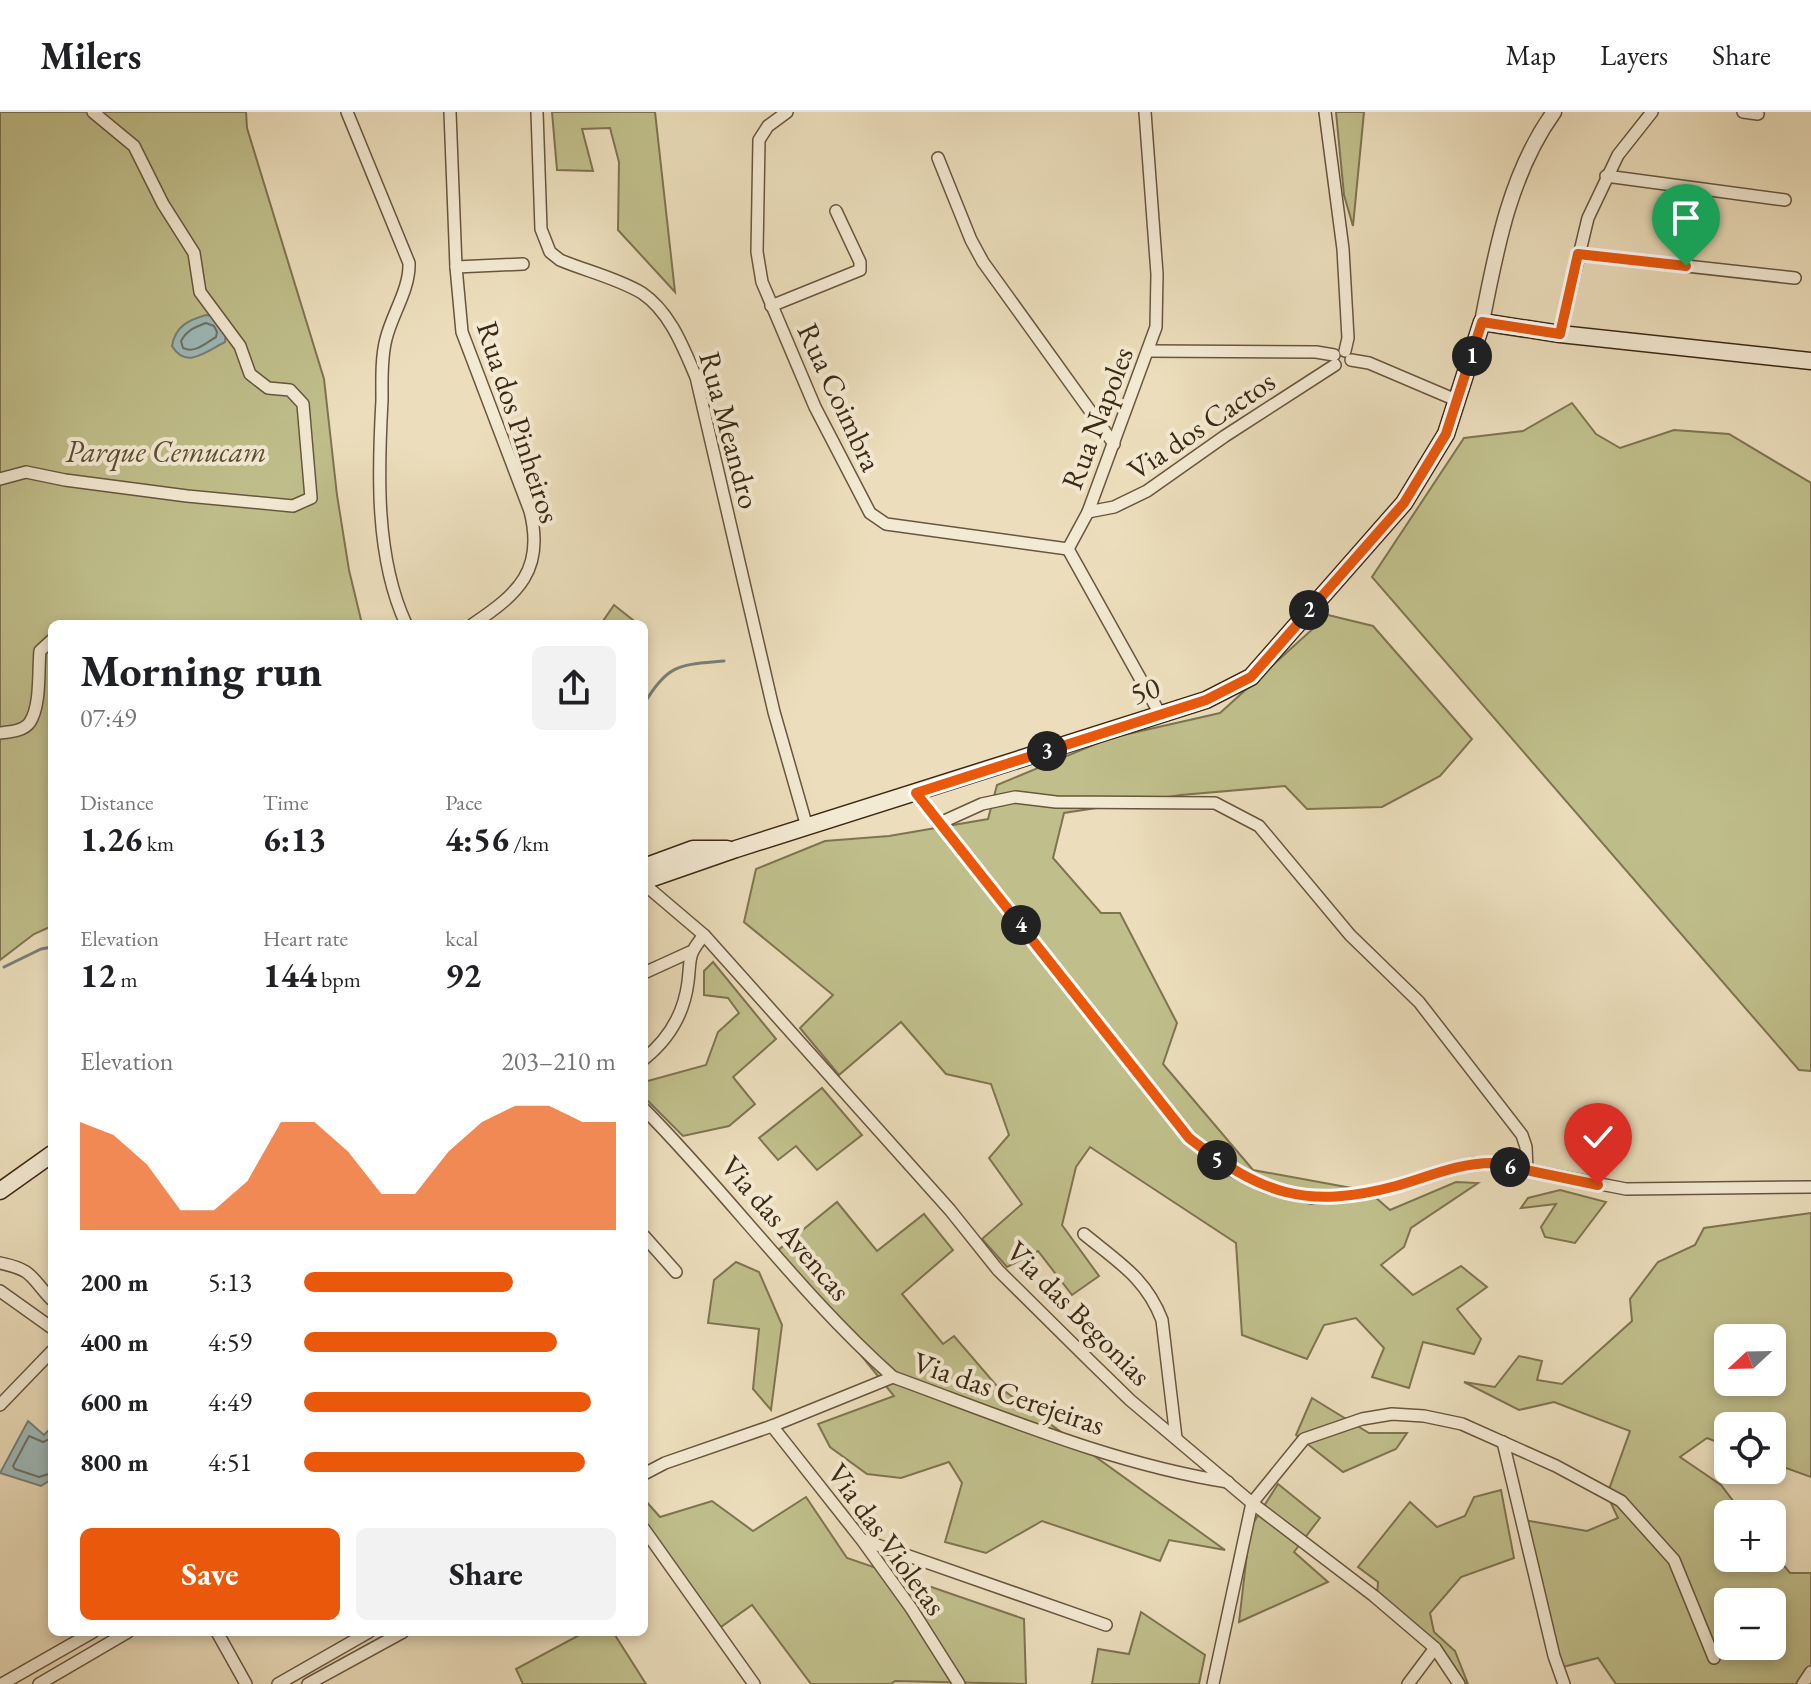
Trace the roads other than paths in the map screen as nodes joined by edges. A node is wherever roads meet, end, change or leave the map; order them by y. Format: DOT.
graph roads {
  1 [pos="93,112"];
  2 [pos="347,112"];
  3 [pos="450,112"];
  4 [pos="537,112"];
  5 [pos="787,112"];
  6 [pos="1145,112"];
  7 [pos="1325,112"];
  8 [pos="1554,112"];
  9 [pos="1652,112"];
  10 [pos="1743,112"];
  11 [pos="1758,114"];
  12 [pos="938,158"];
  13 [pos="1606,176"];
  14 [pos="1785,200"];
  15 [pos="836,211"];
  16 [pos="1578,254"];
  17 [pos="523,264"];
  18 [pos="456,267"];
  19 [pos="1795,278"];
  20 [pos="771,306"];
  21 [pos="1482,322"];
  22 [pos="1560,334"];
  23 [pos="1149,351"];
  24 [pos="1341,358"];
  25 [pos="1811,361"];
  26 [pos="1456,400"];
  27 [pos="1114,444"];
  28 [pos="0,479"];
  29 [pos="1088,512"];
  30 [pos="1068,549"];
  31 [pos="405,620"];
  32 [pos="479,620"];
  33 [pos="48,644"];
  34 [pos="1160,714"];
  35 [pos="0,733"];
  36 [pos="916,793"];
  37 [pos="940,823"];
  38 [pos="807,827"];
  39 [pos="736,849"];
  40 [pos="648,866"];
  41 [pos="648,882"];
  42 [pos="648,886"];
  43 [pos="704,935"];
  44 [pos="690,952"];
  45 [pos="648,971"];
  46 [pos="648,1056"];
  47 [pos="648,1113"];
  48 [pos="48,1157"];
  49 [pos="1527,1170"];
  50 [pos="1811,1187"];
  51 [pos="0,1191"];
  52 [pos="1084,1234"];
  53 [pos="648,1240"];
  54 [pos="1,1265"];
  55 [pos="676,1272"];
  56 [pos="0,1291"];
  57 [pos="48,1295"];
  58 [pos="48,1325"];
  59 [pos="48,1355"];
  60 [pos="893,1377"];
  61 [pos="0,1405"];
  62 [pos="772,1426"];
  63 [pos="1176,1438"];
  64 [pos="1503,1442"];
  65 [pos="648,1472"];
  66 [pos="1229,1482"];
  67 [pos="1252,1503"];
  68 [pos="648,1535"];
  69 [pos="862,1540"];
  70 [pos="1106,1625"];
  71 [pos="86,1636"];
  72 [pos="121,1636"];
  73 [pos="219,1636"];
  74 [pos="362,1636"];
  75 [pos="396,1636"];
  76 [pos="1435,1648"];
  77 [pos="1714,1658"];
  78 [pos="1811,1672"];
  79 [pos="2,1684"];
  80 [pos="39,1684"];
  81 [pos="246,1684"];
  82 [pos="278,1684"];
  83 [pos="308,1684"];
  84 [pos="754,1684"];
  85 [pos="959,1684"];
  86 [pos="1213,1684"];
  87 [pos="1408,1684"];
  88 [pos="1459,1684"];
  89 [pos="1564,1684"];
  90 [pos="1803,1684"];
  1 -- 28 [label="street"];
  2 -- 31 [label="street"];
  3 -- 18 [label="street, Rua dos Pinheiros"];
  4 -- 38 [label="street, Rua Meandro"];
  5 -- 20 [label="street, Rua Coimbra"];
  6 -- 23 [label="street, Rua Napoles"];
  7 -- 24 [label="street"];
  8 -- 21 [label="street"];
  9 -- 13 [label="street"];
  10 -- 11 [label="street"];
  12 -- 27 [label="street"];
  13 -- 14 [label="street"];
  13 -- 16 [label="street"];
  15 -- 20 [label="street"];
  16 -- 19 [label="street"];
  16 -- 22 [label="street"];
  17 -- 18 [label="street"];
  18 -- 32 [label="street, Rua dos Pinheiros"];
  20 -- 30 [label="street, Rua Coimbra"];
  21 -- 22 [label="main road"];
  21 -- 26 [label="main road, 50"];
  22 -- 25 [label="main road"];
  23 -- 24 [label="street"];
  23 -- 27 [label="street, Rua Napoles"];
  24 -- 26 [label="street"];
  24 -- 29 [label="street, Via dos Cactos"];
  26 -- 34 [label="main road, 50"];
  27 -- 29 [label="street, Rua Napoles"];
  29 -- 30 [label="street, Rua Napoles"];
  30 -- 34 [label="street"];
  33 -- 35 [label="street"];
  34 -- 36 [label="main road, 50"];
  36 -- 37 [label="street"];
  36 -- 38 [label="main road, 50"];
  37 -- 49 [label="street"];
  37 -- 49 [label="street"];
  38 -- 39 [label="main road, 50"];
  39 -- 40 [label="main road"];
  39 -- 41 [label="main road, 50"];
  42 -- 43 [label="street, Via das Begonias"];
  43 -- 44 [label="street"];
  43 -- 63 [label="street, Via das Begonias"];
  44 -- 45 [label="street"];
  44 -- 46 [label="street"];
  47 -- 60 [label="street, Via das Avencas"];
  48 -- 51 [label="main road"];
  49 -- 50 [label="street"];
  52 -- 63 [label="street"];
  53 -- 55 [label="street"];
  54 -- 57 [label="street"];
  56 -- 58 [label="street"];
  59 -- 61 [label="street"];
  60 -- 62 [label="street, Via das Cerejeiras"];
  60 -- 66 [label="street, Via das Cerejeiras"];
  62 -- 65 [label="street, Via das Cerejeiras"];
  62 -- 69 [label="street, Via das Violetas"];
  63 -- 66 [label="street, Via das Begonias"];
  64 -- 67 [label="street"];
  64 -- 77 [label="street"];
  64 -- 89 [label="street"];
  66 -- 67 [label="street, Via das Begonias"];
  67 -- 76 [label="street, Via das Begonias"];
  67 -- 86 [label="street"];
  68 -- 84 [label="street"];
  69 -- 70 [label="street"];
  69 -- 85 [label="street, Via das Violetas"];
  71 -- 79 [label="street"];
  72 -- 80 [label="street"];
  73 -- 81 [label="street"];
  74 -- 82 [label="street"];
  75 -- 83 [label="street"];
  76 -- 87 [label="street"];
  76 -- 88 [label="street, Via das Begonias"];
  78 -- 90 [label="street"];
}
